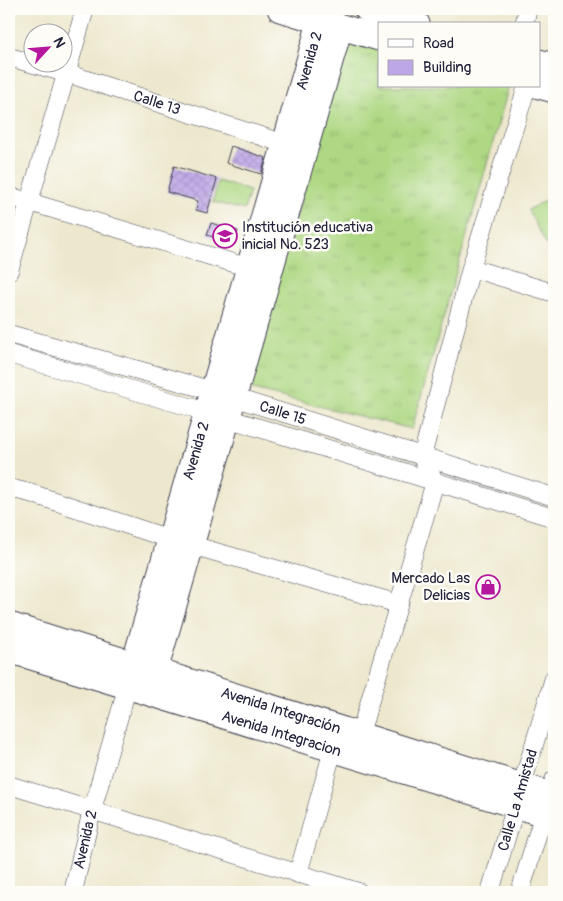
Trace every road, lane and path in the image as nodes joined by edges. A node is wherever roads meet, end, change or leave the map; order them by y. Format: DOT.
graph roads {
  1 [pos="85,9"];
  2 [pos="280,9"];
  3 [pos="367,9"];
  4 [pos="528,9"];
  5 [pos="328,19"];
  6 [pos="410,22"];
  7 [pos="525,22"];
  8 [pos="378,38"];
  9 [pos="9,57"];
  10 [pos="540,62"];
  11 [pos="554,66"];
  12 [pos="66,73"];
  13 [pos="540,86"];
  14 [pos="527,88"];
  15 [pos="554,90"];
  16 [pos="295,147"];
  17 [pos="9,196"];
  18 [pos="29,201"];
  19 [pos="471,268"];
  20 [pos="9,271"];
  21 [pos="259,271"];
  22 [pos="554,293"];
  23 [pos="9,334"];
  24 [pos="9,354"];
  25 [pos="220,405"];
  26 [pos="422,457"];
  27 [pos="435,482"];
  28 [pos="9,488"];
  29 [pos="554,497"];
  30 [pos="554,518"];
  31 [pos="181,541"];
  32 [pos="399,604"];
  33 [pos="9,625"];
  34 [pos="9,650"];
  35 [pos="139,673"];
  36 [pos="554,678"];
  37 [pos="344,737"];
  38 [pos="9,785"];
  39 [pos="519,795"];
  40 [pos="552,800"];
  41 [pos="92,810"];
  42 [pos="298,874"];
  43 [pos="73,892"];
  44 [pos="360,892"];
  45 [pos="490,892"];
  46 [pos="520,892"];
  1 -- 12 [label="street"];
  2 -- 5 [label="street"];
  3 -- 6 [label="street"];
  4 -- 7 [label="street"];
  5 -- 8 [label="street"];
  5 -- 16 [label="street, Avenida 2"];
  9 -- 12 [label="street, Calle 13"];
  10 -- 11 [label="street"];
  12 -- 16 [label="street, Calle 13"];
  12 -- 18 [label="street"];
  13 -- 15 [label="street"];
  14 -- 19 [label="street"];
  16 -- 21 [label="street, Avenida 2"];
  17 -- 18 [label="street"];
  18 -- 20 [label="street"];
  18 -- 21 [label="street"];
  19 -- 22 [label="street"];
  19 -- 26 [label="street"];
  21 -- 25 [label="street, Avenida 2"];
  23 -- 25 [label="street, Calle 15"];
  24 -- 25 [label="street"];
  25 -- 26 [label="street, Calle 15"];
  25 -- 27 [label="street"];
  25 -- 31 [label="street, Avenida 2"];
  26 -- 27 [label="street"];
  26 -- 29 [label="street, Calle 15"];
  27 -- 30 [label="street"];
  27 -- 32 [label="street"];
  28 -- 31 [label="street"];
  31 -- 32 [label="street"];
  31 -- 35 [label="street, Avenida 2"];
  32 -- 37 [label="street"];
  33 -- 35 [label="street, Avenida Integración"];
  34 -- 35 [label="street"];
  35 -- 37 [label="street, Avenida Integración"];
  35 -- 41 [label="street, Avenida 2"];
  36 -- 39 [label="street, Calle La Amistad"];
  37 -- 39 [label="street, Avenida Integración"];
  37 -- 42 [label="street"];
  38 -- 41 [label="street"];
  39 -- 40 [label="street, Avenida Integración"];
  39 -- 45 [label="street, Calle La Amistad"];
  40 -- 46 [label="street, Calle La Amistad"];
  41 -- 42 [label="street"];
  41 -- 43 [label="street, Avenida 2"];
  42 -- 44 [label="street"];
}
